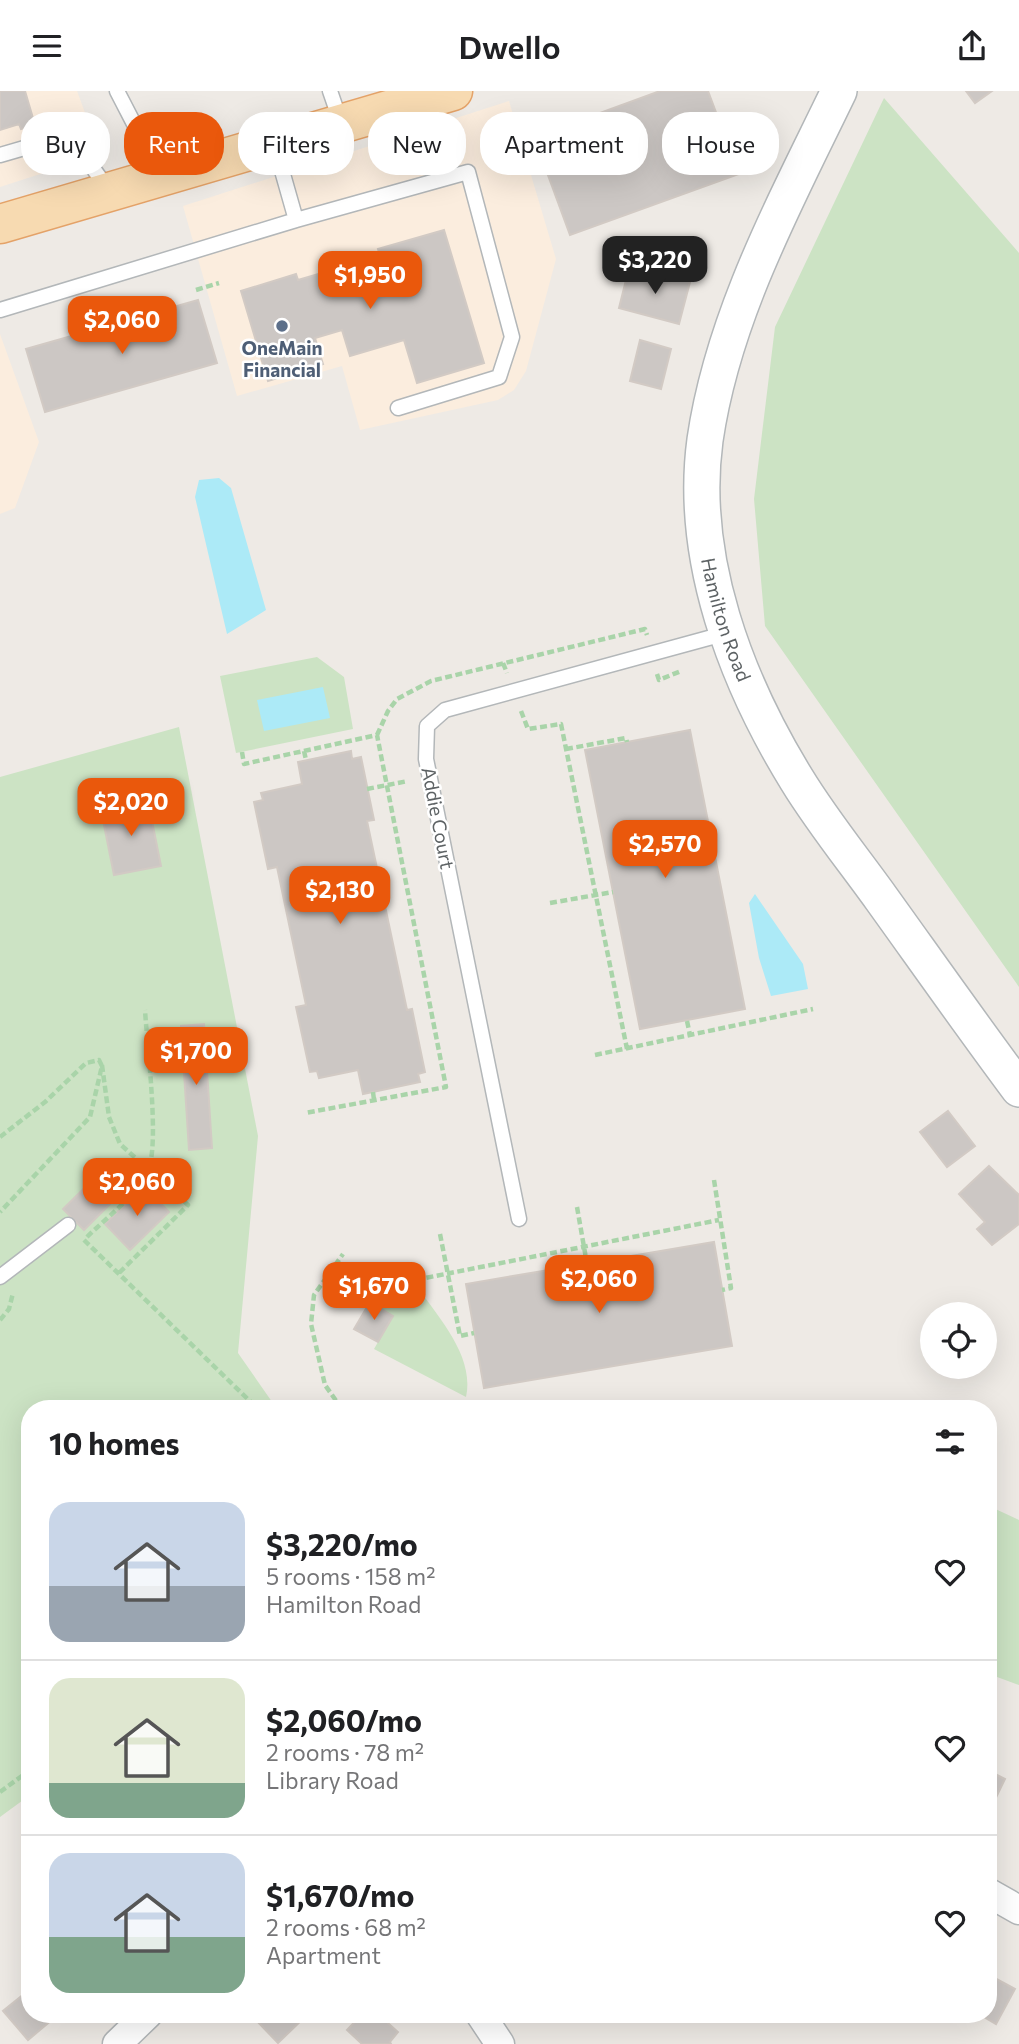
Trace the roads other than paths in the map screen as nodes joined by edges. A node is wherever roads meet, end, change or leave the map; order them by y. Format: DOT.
graph roads {
  1 [pos="117,91"];
  2 [pos="453,91"];
  3 [pos="839,91"];
  4 [pos="336,108"];
  5 [pos="0,155"];
  6 [pos="238,155"];
  7 [pos="284,175"];
  8 [pos="161,177"];
  9 [pos="110,192"];
  10 [pos="296,220"];
  11 [pos="0,224"];
  12 [pos="0,310"];
  13 [pos="398,408"];
  14 [pos="727,633"];
  15 [pos="1019,1089"];
  16 [pos="519,1219"];
  17 [pos="68,1225"];
  18 [pos="0,1277"];
  19 [pos="997,1898"];
  20 [pos="1019,1910"];
  21 [pos="139,2023"];
  22 [pos="487,2023"];
  23 [pos="117,2044"];
  24 [pos="500,2044"];
  1 -- 8 [label="lane"];
  2 -- 4 [label="main road"];
  3 -- 14 [label="street, Hamilton Road"];
  5 -- 9 [label="lane"];
  6 -- 8 [label="main road"];
  7 -- 10 [label="lane"];
  8 -- 9 [label="main road"];
  9 -- 11 [label="main road"];
  10 -- 12 [label="lane"];
  10 -- 13 [label="lane"];
  14 -- 15 [label="street, Hamilton Road"];
  14 -- 16 [label="lane, Addie Court"];
  17 -- 18 [label="lane"];
  19 -- 20 [label="street"];
  21 -- 23 [label="street"];
  22 -- 24 [label="street"];
}
